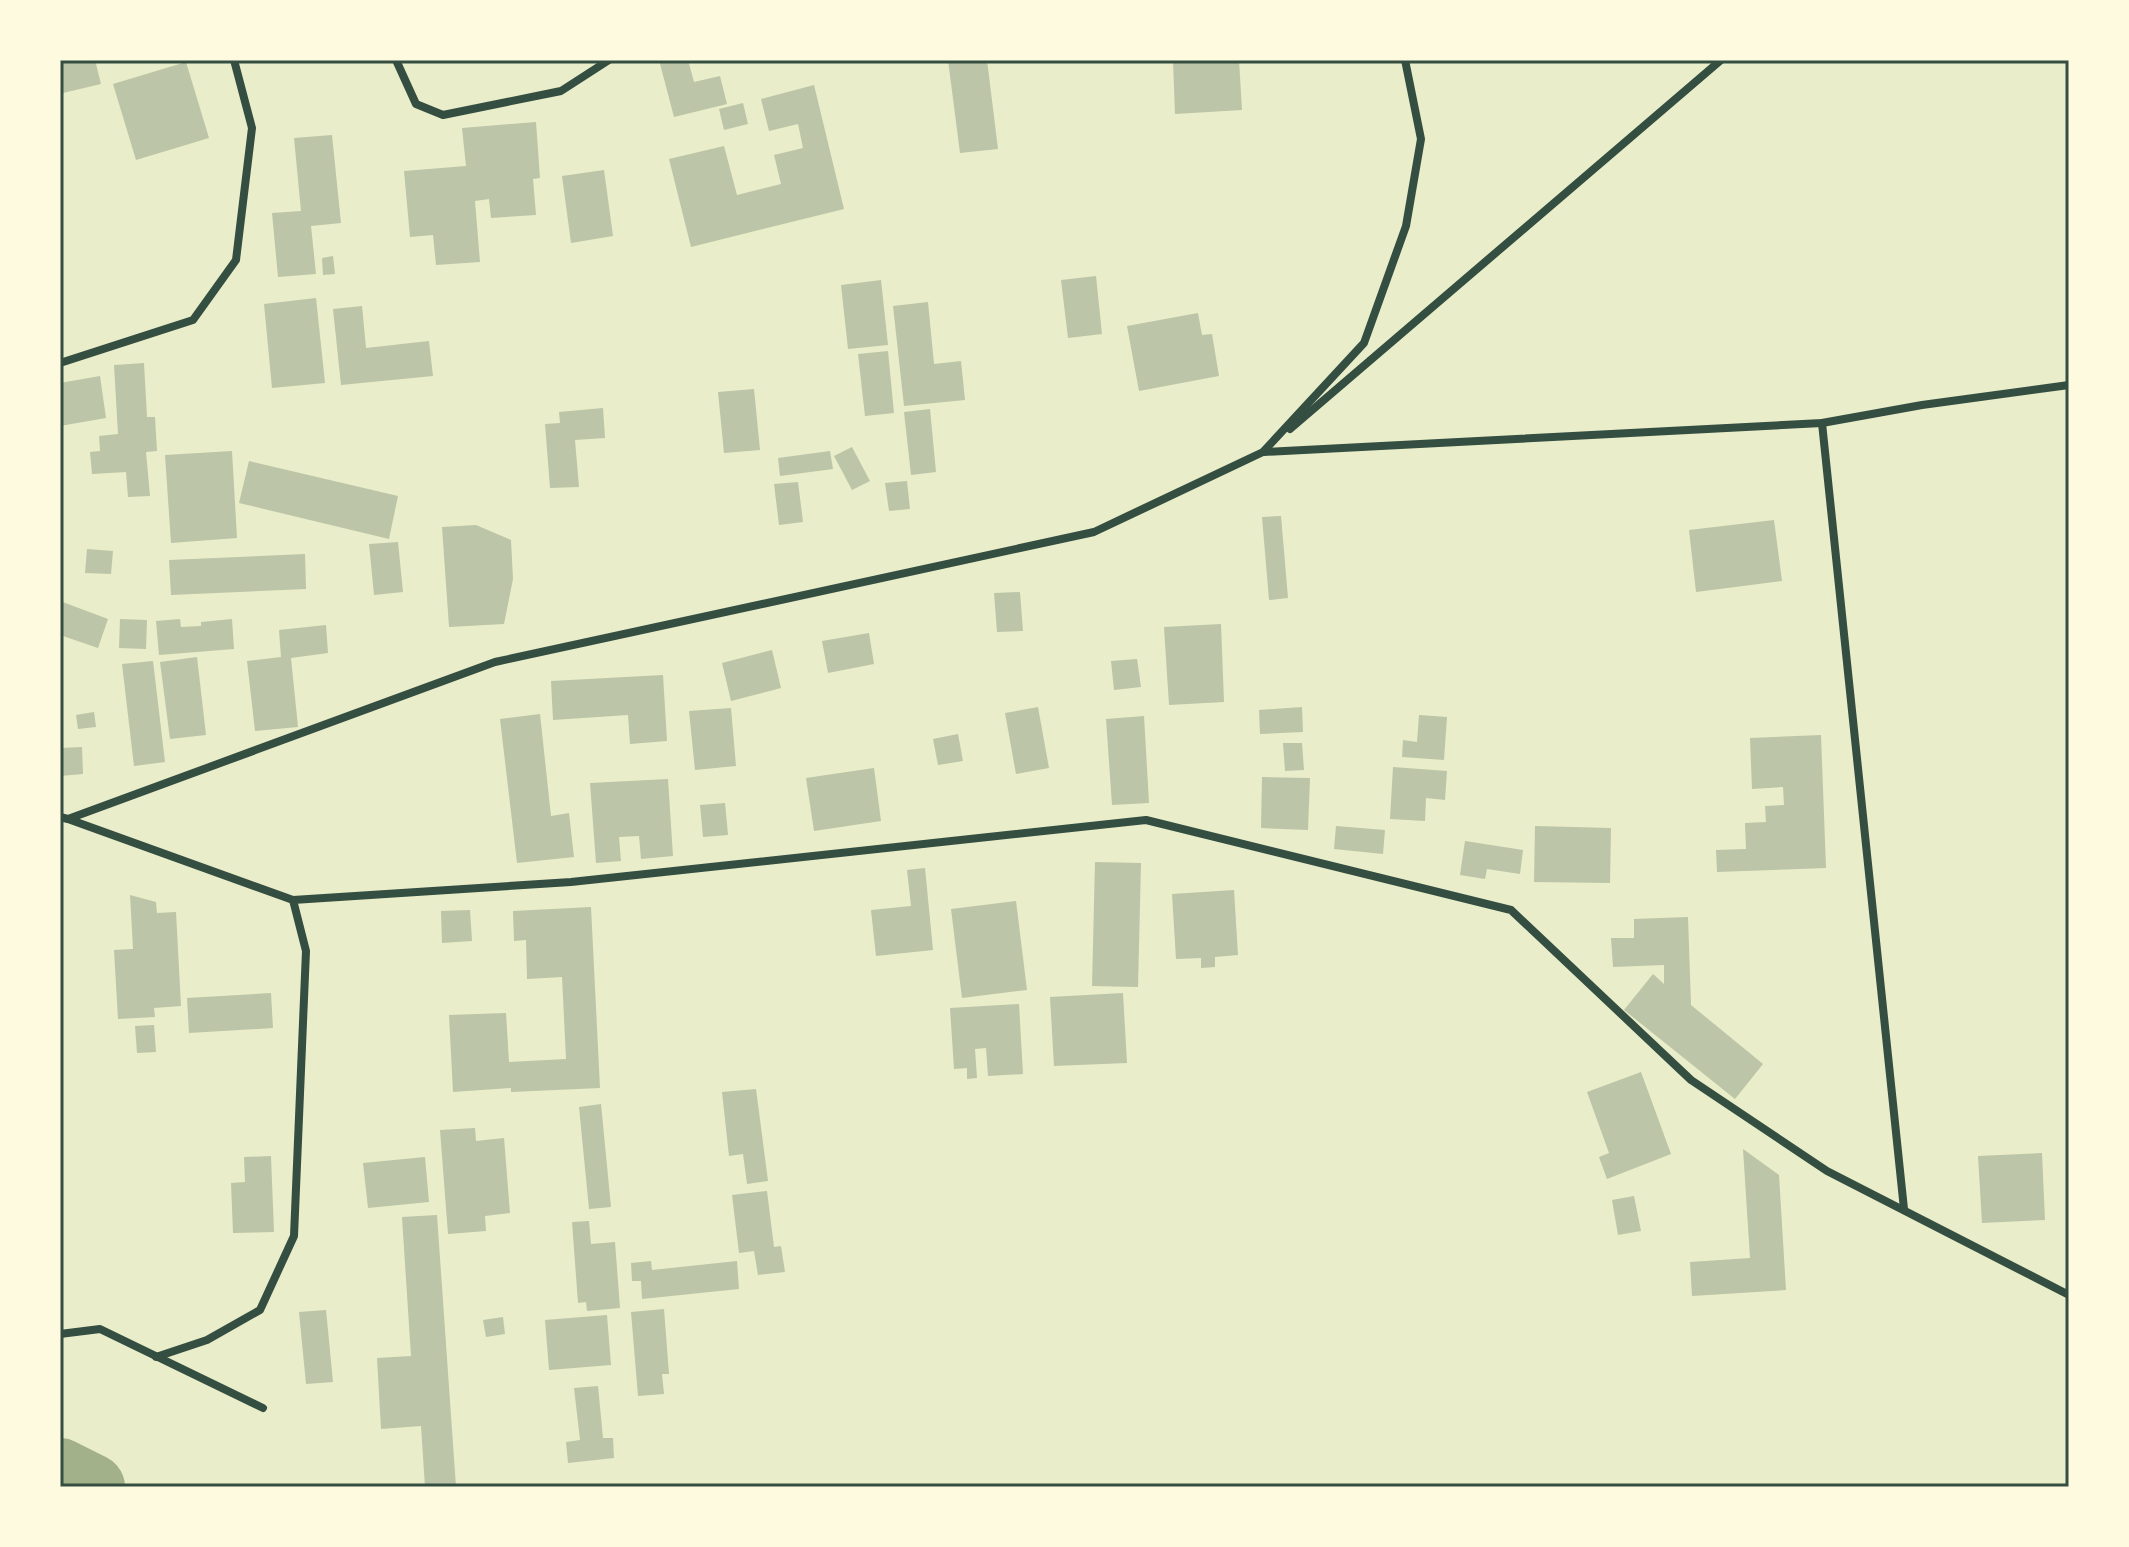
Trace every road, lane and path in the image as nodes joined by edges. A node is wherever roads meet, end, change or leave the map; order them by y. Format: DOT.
graph roads {
  1 [pos="234,60"];
  2 [pos="396,60"];
  3 [pos="609,60"];
  4 [pos="1405,60"];
  5 [pos="1721,60"];
  6 [pos="60,363"];
  7 [pos="2069,385"];
  8 [pos="1822,423"];
  9 [pos="1263,452"];
  10 [pos="64,818"];
  11 [pos="293,900"];
  12 [pos="1904,1209"];
  13 [pos="2069,1295"];
  14 [pos="60,1334"];
  15 [pos="156,1357"];
  16 [pos="263,1408"];
  1 -- 6 [label="street"];
  2 -- 3 [label="street"];
  4 -- 9 [label="street"];
  5 -- 9 [label="street"];
  7 -- 8 [label="street"];
  8 -- 9 [label="street"];
  8 -- 12 [label="street"];
  9 -- 10 [label="street"];
  10 -- 11 [label="street"];
  11 -- 12 [label="street"];
  11 -- 15 [label="street"];
  12 -- 13 [label="street"];
  14 -- 15 [label="street"];
  15 -- 16 [label="street"];
}
